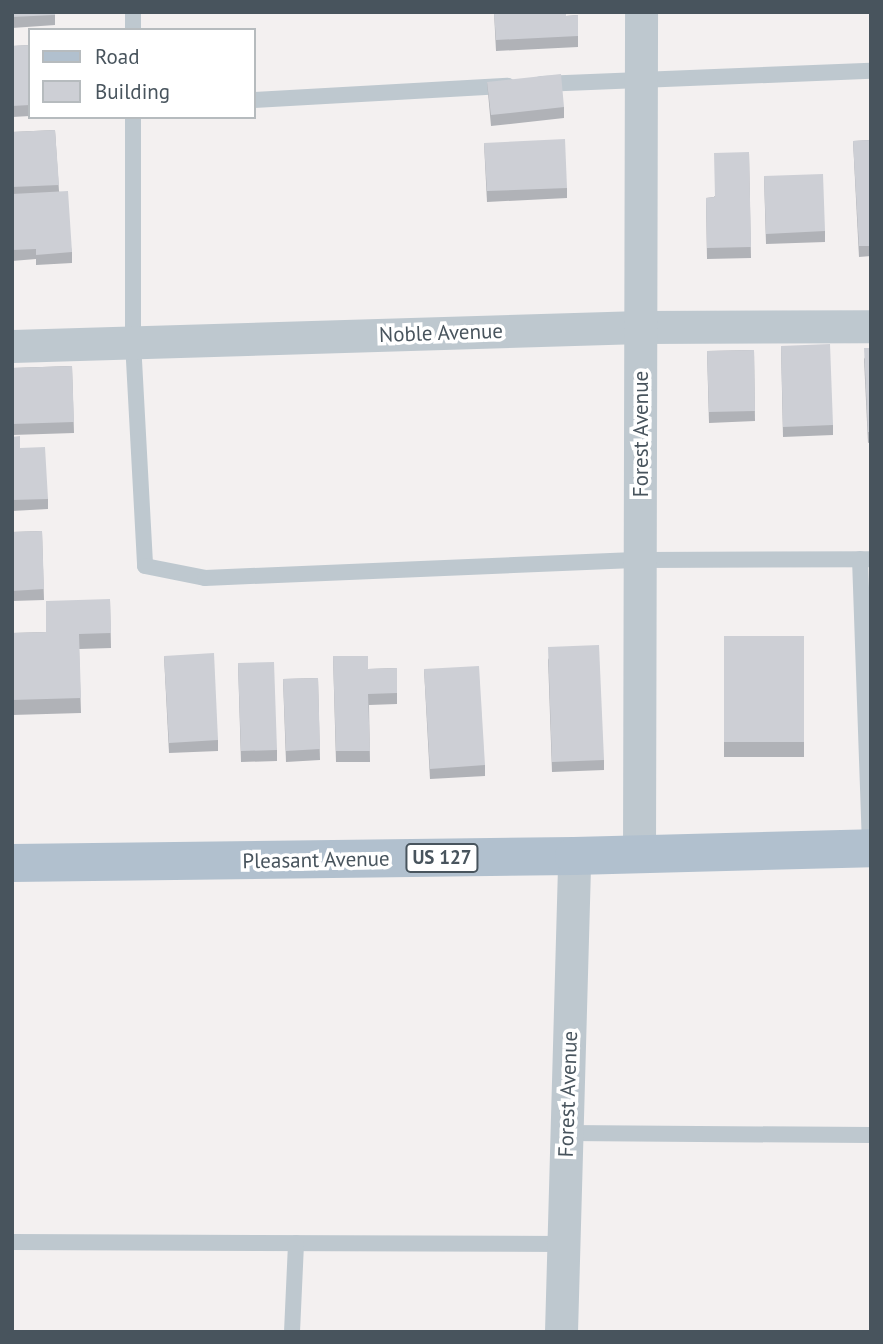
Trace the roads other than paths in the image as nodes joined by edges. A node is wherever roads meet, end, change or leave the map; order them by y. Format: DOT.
graph roads {
  1 [pos="641,12"];
  2 [pos="871,71"];
  3 [pos="641,79"];
  4 [pos="256,100"];
  5 [pos="133,119"];
  6 [pos="871,326"];
  7 [pos="641,327"];
  8 [pos="133,342"];
  9 [pos="12,345"];
  10 [pos="641,559"];
  11 [pos="866,559"];
  12 [pos="870,848"];
  13 [pos="639,855"];
  14 [pos="574,856"];
  15 [pos="12,863"];
  16 [pos="567,1133"];
  17 [pos="871,1135"];
  18 [pos="12,1242"];
  19 [pos="296,1243"];
  20 [pos="564,1244"];
  21 [pos="292,1332"];
  22 [pos="561,1332"];
  1 -- 3 [label="street, Forest Avenue"];
  2 -- 3 [label="lane"];
  3 -- 4 [label="lane"];
  3 -- 7 [label="street, Forest Avenue"];
  5 -- 8 [label="lane"];
  6 -- 7 [label="street, Noble Avenue"];
  7 -- 8 [label="street, Noble Avenue"];
  7 -- 10 [label="street, Forest Avenue"];
  8 -- 9 [label="street, Noble Avenue"];
  8 -- 10 [label="lane"];
  10 -- 11 [label="lane"];
  10 -- 13 [label="street, Forest Avenue"];
  11 -- 12 [label="lane"];
  12 -- 13 [label="main road, Pleasant Avenue / US 127"];
  13 -- 14 [label="main road, Pleasant Avenue / US 127"];
  14 -- 15 [label="main road, Pleasant Avenue / US 127"];
  14 -- 16 [label="street, Forest Avenue"];
  16 -- 17 [label="lane"];
  16 -- 20 [label="street, Forest Avenue"];
  18 -- 19 [label="lane"];
  19 -- 20 [label="lane"];
  19 -- 21 [label="lane"];
  20 -- 22 [label="street, Forest Avenue"];
}
